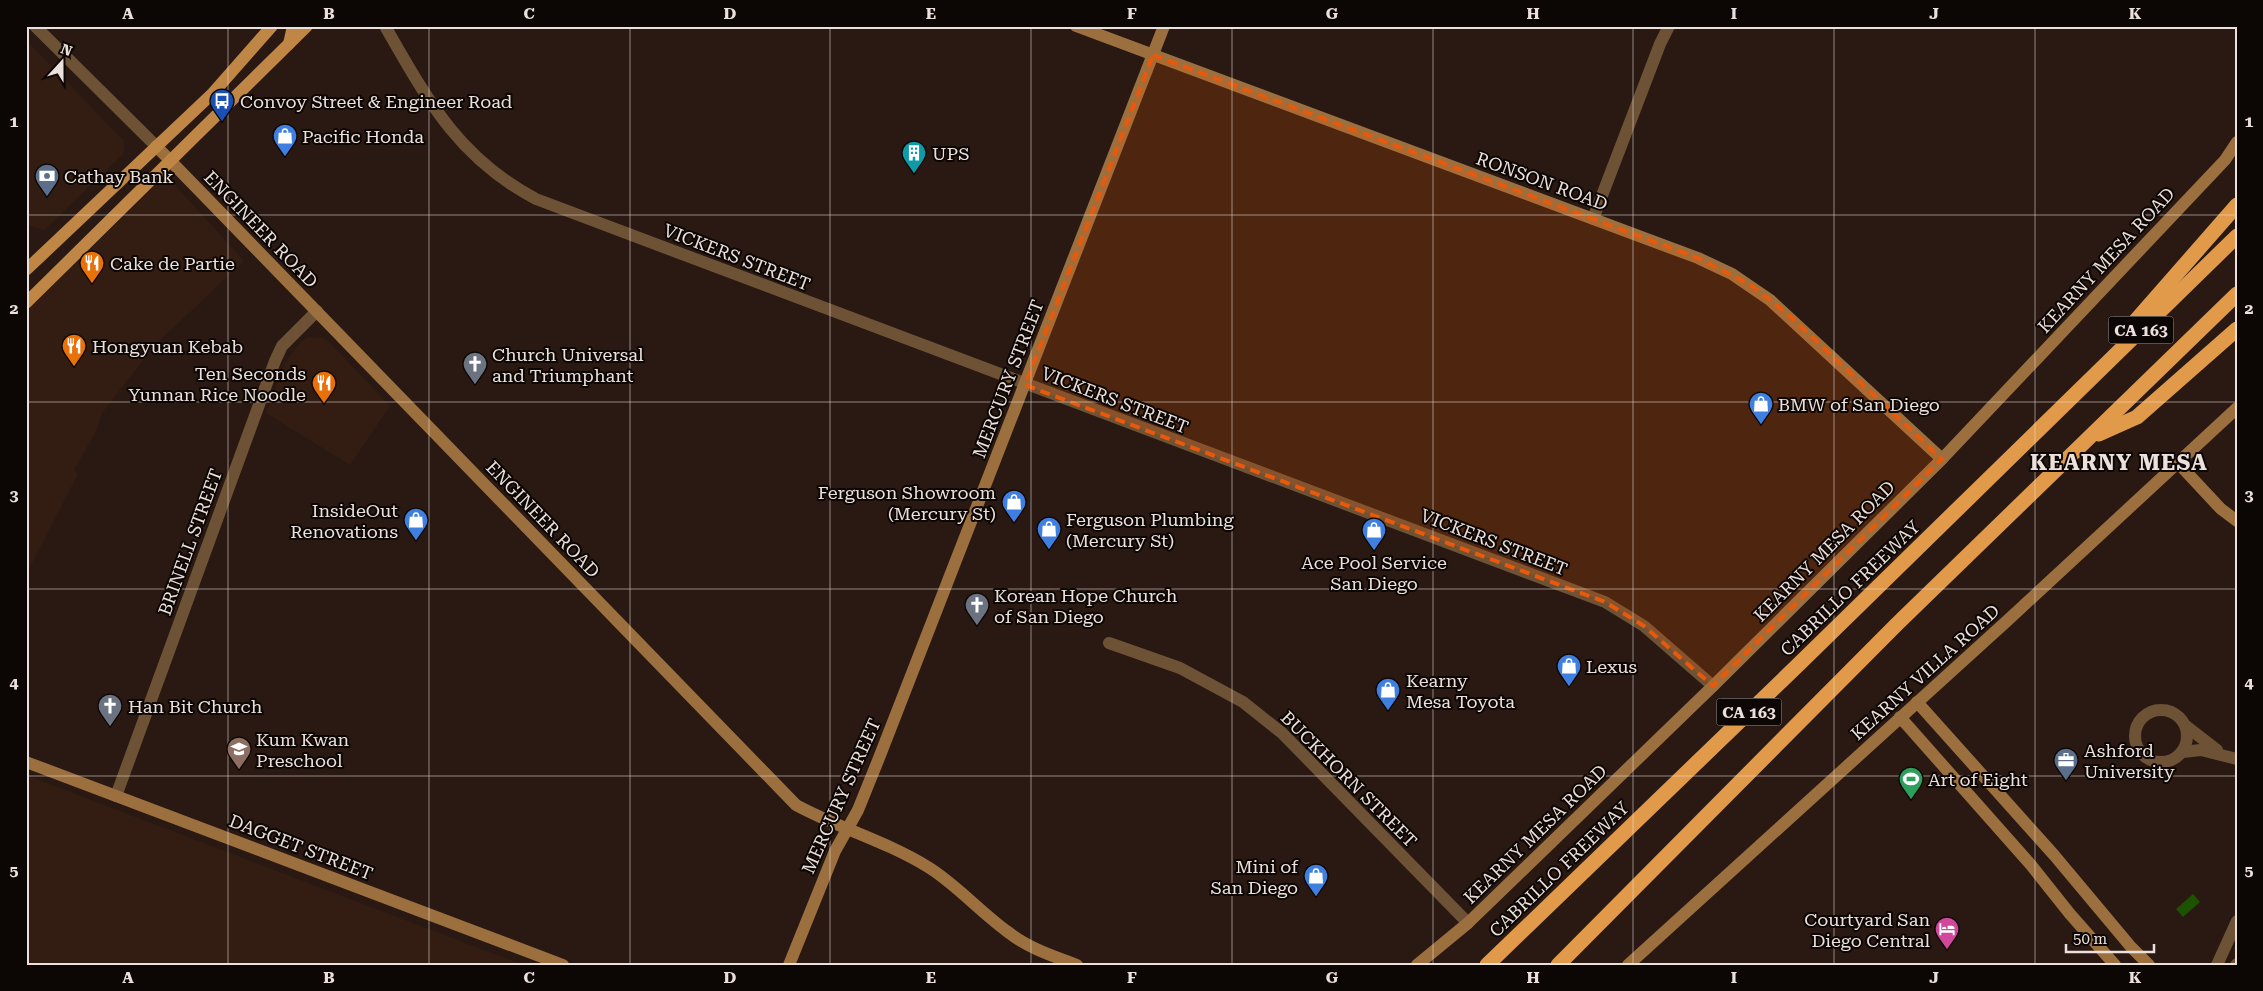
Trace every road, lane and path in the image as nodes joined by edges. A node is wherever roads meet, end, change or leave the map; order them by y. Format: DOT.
graph roads {
  1 [pos="35,26"];
  2 [pos="272,26"];
  3 [pos="293,26"];
  4 [pos="307,26"];
  5 [pos="385,26"];
  6 [pos="1076,26"];
  7 [pos="1164,26"];
  8 [pos="1668,26"];
  9 [pos="289,44"];
  10 [pos="1153,55"];
  11 [pos="2237,142"];
  12 [pos="156,146"];
  13 [pos="171,162"];
  14 [pos="2237,205"];
  15 [pos="1593,219"];
  16 [pos="2237,236"];
  17 [pos="26,270"];
  18 [pos="2237,294"];
  19 [pos="26,303"];
  20 [pos="317,311"];
  21 [pos="2237,329"];
  22 [pos="1024,385"];
  23 [pos="2237,408"];
  24 [pos="2044,425"];
  25 [pos="2091,438"];
  26 [pos="1942,459"];
  27 [pos="2178,463"];
  28 [pos="2237,521"];
  29 [pos="1109,643"];
  30 [pos="1713,686"];
  31 [pos="1917,702"];
  32 [pos="1900,717"];
  33 [pos="2186,726"];
  34 [pos="2182,752"];
  35 [pos="2223,754"];
  36 [pos="2237,759"];
  37 [pos="26,762"];
  38 [pos="116,796"];
  39 [pos="847,830"];
  40 [pos="2237,921"];
  41 [pos="1468,923"];
  42 [pos="1505,947"];
  43 [pos="1634,964"];
  44 [pos="563,965"];
  45 [pos="789,965"];
  46 [pos="1077,965"];
  47 [pos="1417,965"];
  48 [pos="1475,965"];
  49 [pos="1487,965"];
  50 [pos="1558,965"];
  51 [pos="2115,965"];
  52 [pos="2149,965"];
  53 [pos="2217,965"];
  1 -- 12 [label="street, ENGINEER ROAD"];
  2 -- 12 [label="main road"];
  3 -- 9 [label="main road"];
  4 -- 9 [label="main road"];
  5 -- 22 [label="street, VICKERS STREET"];
  6 -- 10 [label="street, RONSON ROAD"];
  7 -- 10 [label="street, MERCURY STREET"];
  8 -- 15 [label="street"];
  9 -- 13 [label="main road"];
  10 -- 15 [label="street, RONSON ROAD"];
  10 -- 22 [label="street, MERCURY STREET"];
  11 -- 26 [label="street, KEARNY MESA ROAD"];
  12 -- 13 [label="street, ENGINEER ROAD"];
  12 -- 17 [label="main road"];
  13 -- 19 [label="main road"];
  13 -- 20 [label="street, ENGINEER ROAD"];
  14 -- 24 [label="highway"];
  15 -- 26 [label="street, RONSON ROAD"];
  16 -- 24 [label="highway, CABRILLO FREEWAY / CA 163"];
  18 -- 25 [label="highway, CA 163"];
  20 -- 38 [label="street, BRINELL STREET"];
  20 -- 39 [label="street, ENGINEER ROAD"];
  21 -- 25 [label="highway"];
  22 -- 30 [label="street, VICKERS STREET"];
  22 -- 39 [label="street, MERCURY STREET"];
  23 -- 27 [label="street, KEARNY VILLA ROAD"];
  24 -- 42 [label="highway, CABRILLO FREEWAY / CA 163"];
  25 -- 50 [label="highway, CA 163"];
  26 -- 30 [label="street, KEARNY MESA ROAD"];
  27 -- 28 [label="street"];
  27 -- 31 [label="street, KEARNY VILLA ROAD"];
  29 -- 41 [label="street, BUCKHORN STREET"];
  30 -- 41 [label="street, KEARNY MESA ROAD"];
  31 -- 32 [label="street, KEARNY VILLA ROAD"];
  31 -- 52 [label="street"];
  32 -- 43 [label="street, KEARNY VILLA ROAD"];
  32 -- 51 [label="street"];
  33 -- 34 [label="street"];
  33 -- 34 [label="street"];
  33 -- 35 [label="street"];
  34 -- 35 [label="street"];
  35 -- 36 [label="street"];
  37 -- 38 [label="street, DAGGET STREET"];
  38 -- 44 [label="street, DAGGET STREET"];
  39 -- 45 [label="street, MERCURY STREET"];
  39 -- 46 [label="street, ENGINEER ROAD"];
  40 -- 53 [label="street"];
  41 -- 47 [label="street, KEARNY MESA ROAD"];
  42 -- 48 [label="highway"];
  42 -- 49 [label="highway, CABRILLO FREEWAY / CA 163"];
}
